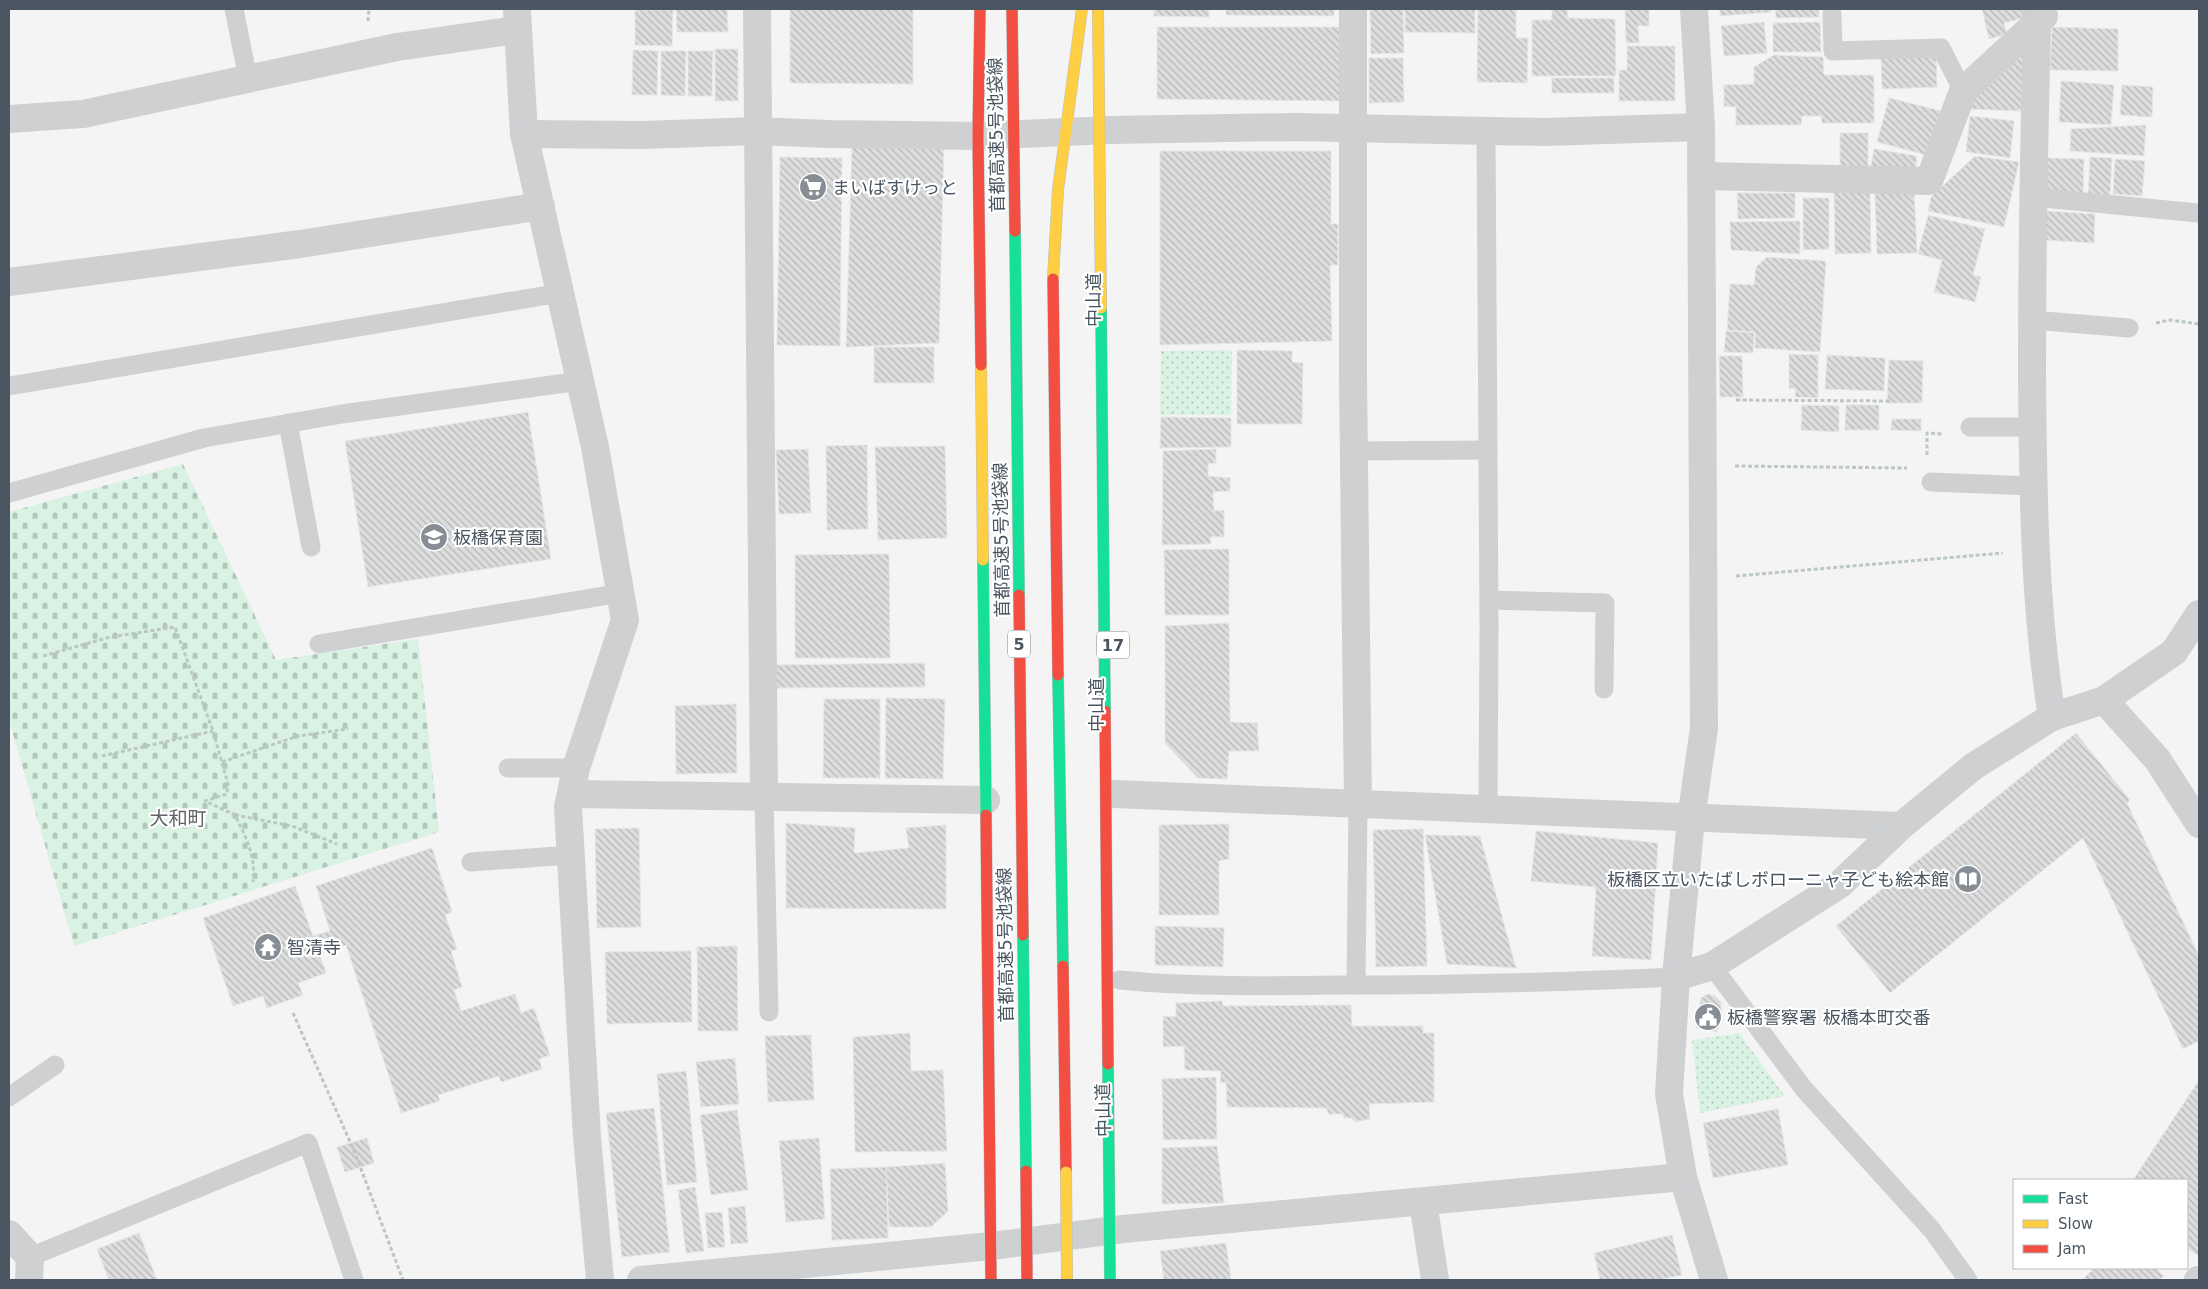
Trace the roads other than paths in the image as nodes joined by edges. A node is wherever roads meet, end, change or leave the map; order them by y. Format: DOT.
graph roads {
  1 [pos="234,9"];
  2 [pos="757,9"];
  3 [pos="980,9"];
  4 [pos="1012,9"];
  5 [pos="1082,9"];
  6 [pos="1098,9"];
  7 [pos="1110,9"];
  8 [pos="1353,9"];
  9 [pos="1694,9"];
  10 [pos="1832,14"];
  11 [pos="2040,14"];
  12 [pos="516,20"];
  13 [pos="248,79"];
  14 [pos="1964,91"];
  15 [pos="9,119"];
  16 [pos="1701,126"];
  17 [pos="1354,128"];
  18 [pos="1109,130"];
  19 [pos="1486,130"];
  20 [pos="758,131"];
  21 [pos="1065,132"];
  22 [pos="524,134"];
  23 [pos="978,136"];
  24 [pos="1701,176"];
  25 [pos="2033,197"];
  26 [pos="541,206"];
  27 [pos="2198,212"];
  28 [pos="9,282"];
  29 [pos="560,293"];
  30 [pos="2032,320"];
  31 [pos="2129,328"];
  32 [pos="580,381"];
  33 [pos="9,386"];
  34 [pos="288,423"];
  35 [pos="1970,427"];
  36 [pos="2032,427"];
  37 [pos="1488,450"];
  38 [pos="1354,451"];
  39 [pos="1931,482"];
  40 [pos="2033,486"];
  41 [pos="9,493"];
  42 [pos="311,547"];
  43 [pos="621,593"];
  44 [pos="1489,600"];
  45 [pos="2199,614"];
  46 [pos="319,644"];
  47 [pos="1604,689"];
  48 [pos="2104,700"];
  49 [pos="2052,717"];
  50 [pos="508,768"];
  51 [pos="574,781"];
  52 [pos="1114,794"];
  53 [pos="764,797"];
  54 [pos="986,800"];
  55 [pos="1358,805"];
  56 [pos="1488,810"];
  57 [pos="1691,819"];
  58 [pos="2199,824"];
  59 [pos="1901,826"];
  60 [pos="571,855"];
  61 [pos="471,862"];
  62 [pos="1712,966"];
  63 [pos="1676,977"];
  64 [pos="1119,980"];
  65 [pos="1356,985"];
  66 [pos="1119,1000"];
  67 [pos="769,1012"];
  68 [pos="55,1065"];
  69 [pos="9,1097"];
  70 [pos="1684,1177"];
  71 [pos="1423,1202"];
  72 [pos="9,1234"];
  73 [pos="991,1246"];
  74 [pos="30,1268"];
  75 [pos="1004,1272"];
  76 [pos="738,1276"];
  77 [pos="354,1280"];
  78 [pos="600,1280"];
  79 [pos="641,1280"];
  80 [pos="991,1280"];
  81 [pos="1027,1280"];
  82 [pos="1068,1280"];
  83 [pos="1110,1280"];
  84 [pos="1435,1280"];
  85 [pos="1714,1280"];
  86 [pos="1968,1280"];
  1 -- 13 [label="lane"];
  2 -- 20 [label="street"];
  3 -- 23 [label="highway"];
  4 -- 81 [label="highway, 首都高速5号池袋線 / 5, bridge"];
  5 -- 21 [label="highway"];
  6 -- 83 [label="highway, bridge"];
  7 -- 18 [label="highway, 中山道 / 17"];
  8 -- 17 [label="street"];
  9 -- 16 [label="street"];
  10 -- 14 [label="lane"];
  11 -- 14 [label="street"];
  11 -- 25 [label="street"];
  12 -- 13 [label="street"];
  12 -- 22 [label="street"];
  13 -- 15 [label="street"];
  14 -- 24 [label="street"];
  16 -- 19 [label="street"];
  16 -- 24 [label="street"];
  17 -- 18 [label="street"];
  17 -- 19 [label="street"];
  17 -- 38 [label="street"];
  18 -- 21 [label="street"];
  18 -- 52 [label="highway, 中山道 / 17"];
  19 -- 37 [label="lane"];
  20 -- 22 [label="street"];
  20 -- 23 [label="street"];
  20 -- 53 [label="street"];
  21 -- 23 [label="street"];
  21 -- 82 [label="highway, bridge"];
  22 -- 26 [label="street"];
  23 -- 54 [label="highway"];
  24 -- 57 [label="street"];
  25 -- 27 [label="lane"];
  25 -- 30 [label="street"];
  26 -- 28 [label="street"];
  26 -- 29 [label="street"];
  29 -- 32 [label="street"];
  29 -- 33 [label="lane"];
  30 -- 31 [label="lane"];
  30 -- 36 [label="street"];
  32 -- 34 [label="lane"];
  32 -- 43 [label="street"];
  34 -- 41 [label="lane"];
  34 -- 42 [label="lane"];
  35 -- 36 [label="lane"];
  36 -- 40 [label="street"];
  37 -- 38 [label="lane"];
  37 -- 44 [label="lane"];
  38 -- 55 [label="street"];
  39 -- 40 [label="lane"];
  40 -- 49 [label="street"];
  43 -- 46 [label="lane"];
  43 -- 51 [label="street"];
  44 -- 47 [label="lane"];
  44 -- 56 [label="lane"];
  45 -- 48 [label="street"];
  48 -- 49 [label="street"];
  48 -- 58 [label="street"];
  49 -- 59 [label="street"];
  50 -- 51 [label="lane"];
  51 -- 53 [label="street"];
  51 -- 60 [label="street"];
  52 -- 55 [label="street"];
  52 -- 64 [label="highway, 中山道 / 17"];
  53 -- 54 [label="street"];
  53 -- 67 [label="lane"];
  54 -- 73 [label="highway"];
  55 -- 56 [label="street"];
  55 -- 65 [label="lane"];
  56 -- 57 [label="street"];
  57 -- 59 [label="street"];
  57 -- 63 [label="street"];
  59 -- 62 [label="street"];
  60 -- 61 [label="lane"];
  60 -- 78 [label="street"];
  62 -- 63 [label="street"];
  62 -- 86 [label="lane"];
  63 -- 65 [label="lane"];
  63 -- 70 [label="street"];
  64 -- 65 [label="lane"];
  64 -- 66 [label="highway, 中山道 / 17"];
  68 -- 69 [label="lane"];
  70 -- 71 [label="street"];
  70 -- 85 [label="street"];
  71 -- 73 [label="street"];
  71 -- 84 [label="street"];
  72 -- 74 [label="street"];
  73 -- 75 [label="highway"];
  73 -- 76 [label="street"];
  73 -- 80 [label="highway"];
  74 -- 77 [label="lane"];
  76 -- 79 [label="street"];
}
